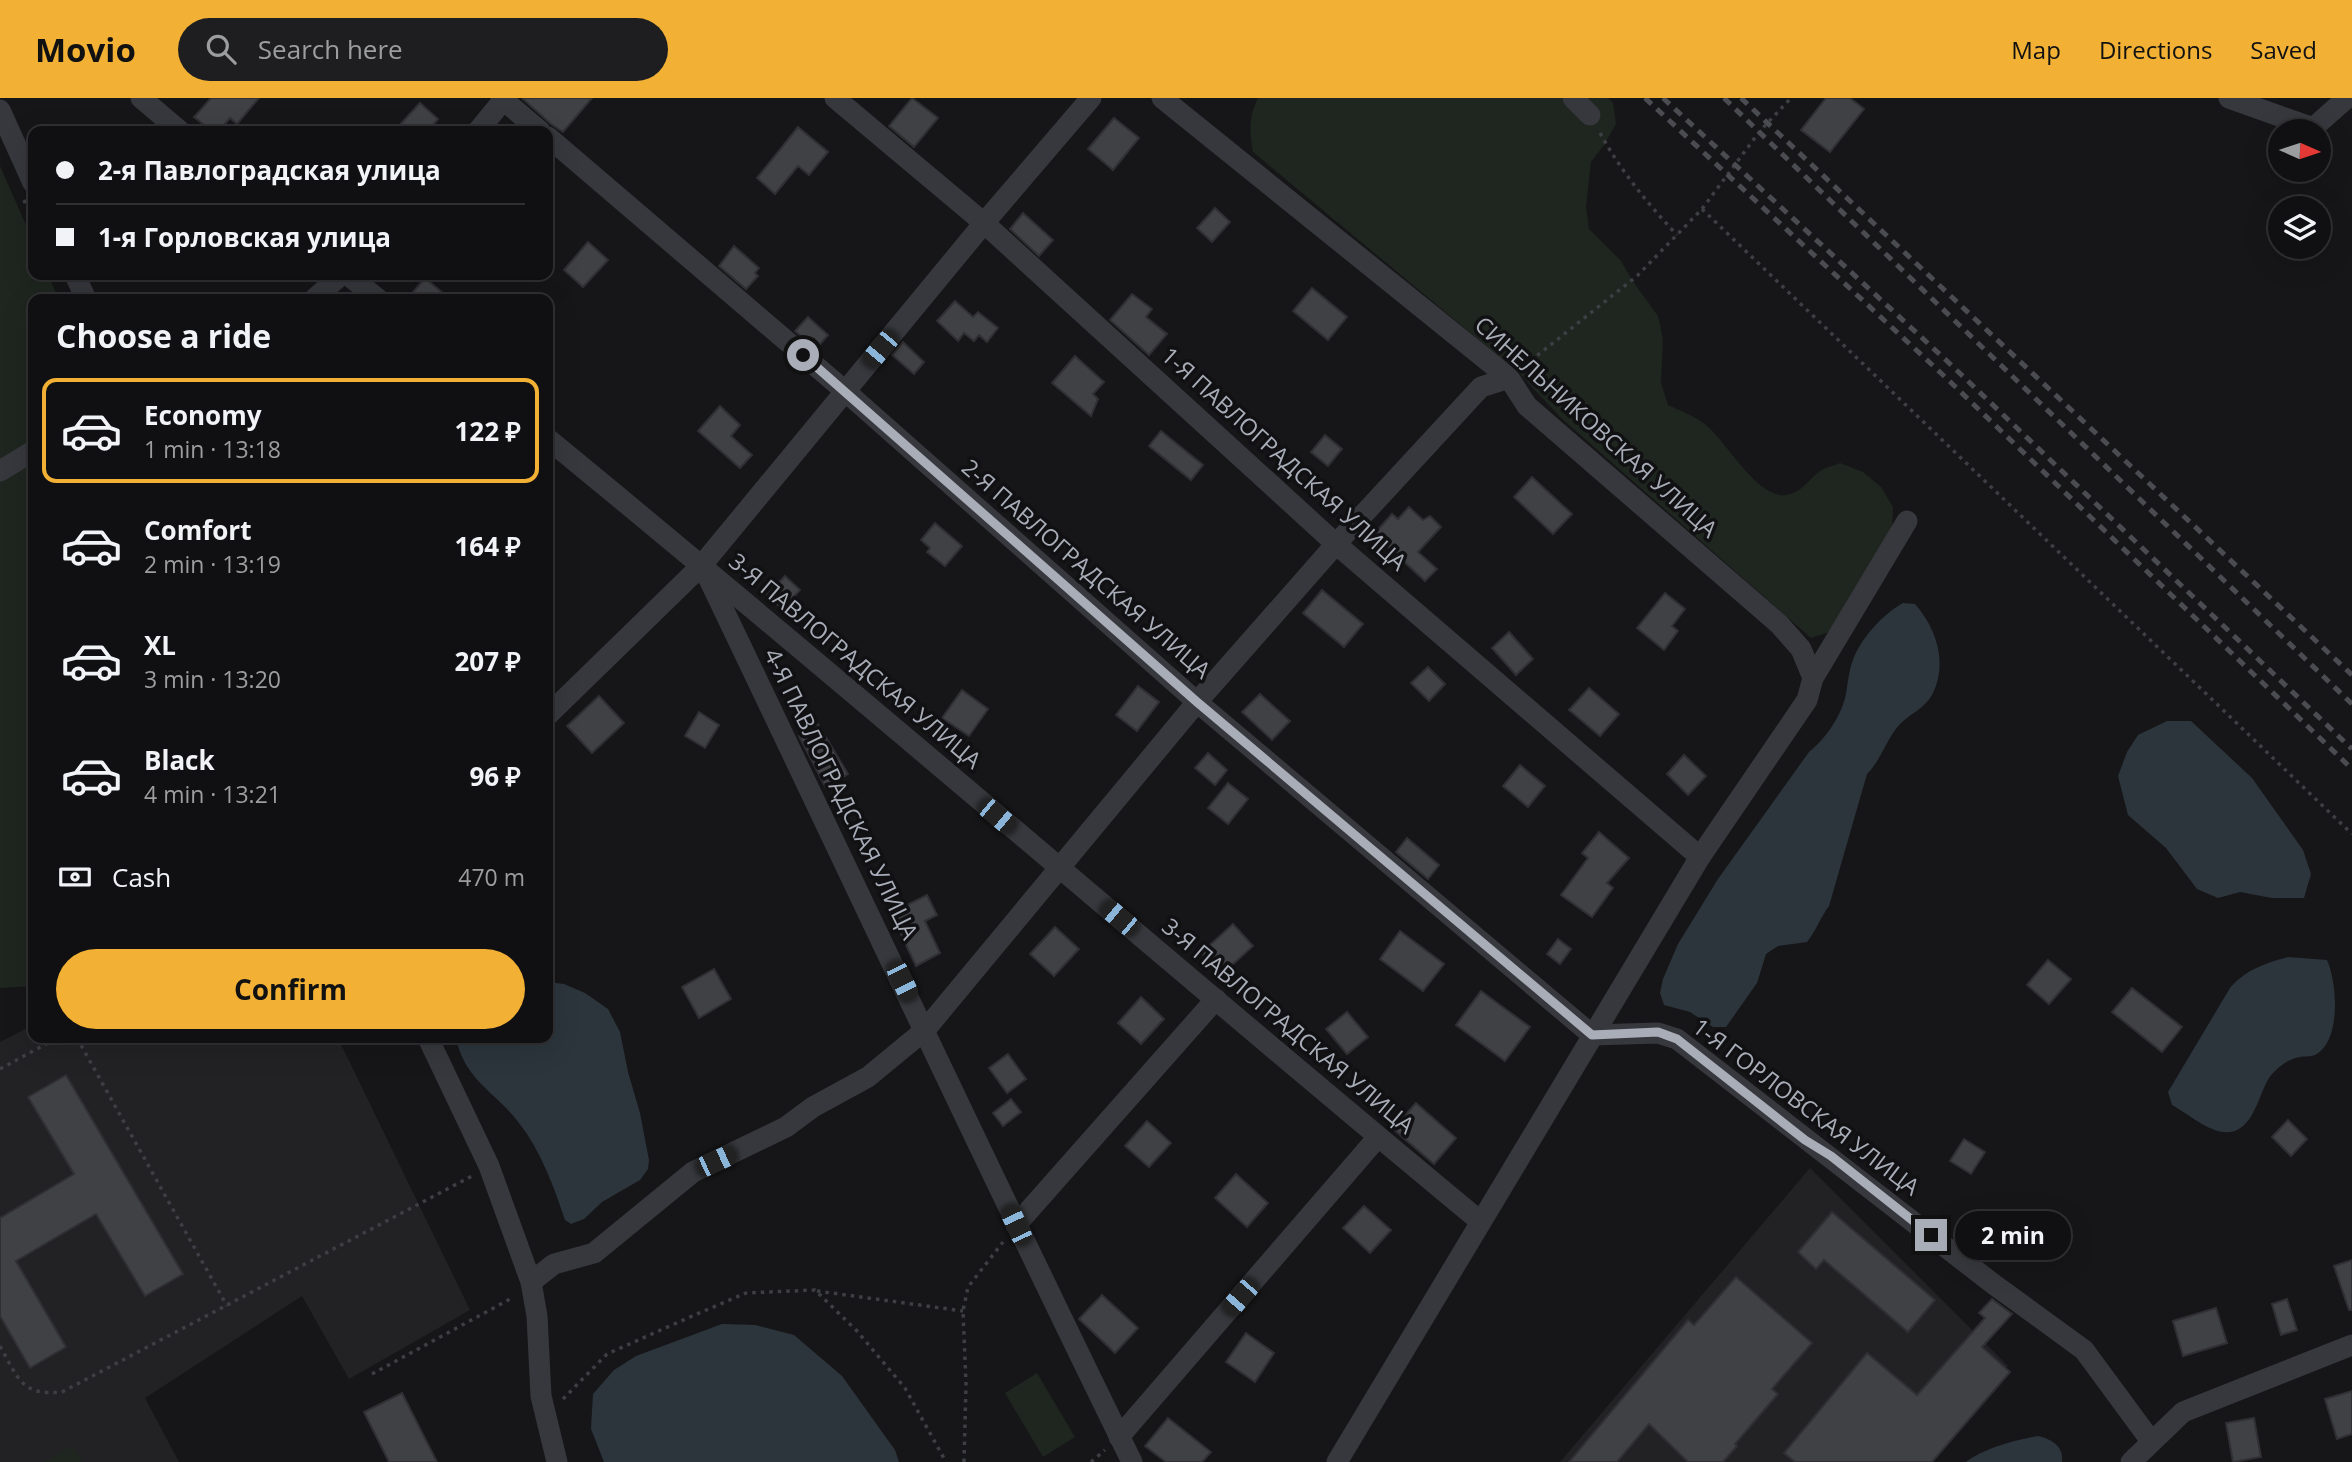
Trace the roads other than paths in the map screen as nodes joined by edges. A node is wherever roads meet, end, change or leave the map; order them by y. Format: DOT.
graph roads {
  1 [pos="141,98"];
  2 [pos="835,98"];
  3 [pos="1091,98"];
  4 [pos="1162,98"];
  5 [pos="1573,98"];
  6 [pos="2228,98"];
  7 [pos="2347,98"];
  8 [pos="503,99"];
  9 [pos="0,110"];
  10 [pos="1590,115"];
  11 [pos="174,126"];
  12 [pos="482,126"];
  13 [pos="534,126"];
  14 [pos="553,142"];
  15 [pos="28,172"];
  16 [pos="984,223"];
  17 [pos="335,280"];
  18 [pos="354,280"];
  19 [pos="320,294"];
  20 [pos="372,294"];
  21 [pos="1509,378"];
  22 [pos="845,391"];
  23 [pos="553,443"];
  24 [pos="28,454"];
  25 [pos="0,471"];
  26 [pos="1907,521"];
  27 [pos="1336,544"];
  28 [pos="702,565"];
  29 [pos="1813,678"];
  30 [pos="1197,702"];
  31 [pos="553,710"];
  32 [pos="1700,857"];
  33 [pos="1060,870"];
  34 [pos="1216,999"];
  35 [pos="925,1030"];
  36 [pos="1592,1035"];
  37 [pos="430,1043"];
  38 [pos="1378,1137"];
  39 [pos="1481,1222"];
  40 [pos="1016,1225"];
  41 [pos="531,1282"];
  42 [pos="2352,1345"];
  43 [pos="1119,1437"];
  44 [pos="2151,1441"];
  45 [pos="557,1462"];
  46 [pos="1132,1462"];
  47 [pos="1337,1462"];
  48 [pos="2131,1462"];
  1 -- 11 [label="street"];
  2 -- 16 [label="street, 1-Я ПАВЛОГРАДСКАЯ УЛИЦА"];
  3 -- 16 [label="street"];
  4 -- 21 [label="street, СИНЕЛЬНИКОВСКАЯ УЛИЦА"];
  5 -- 10 [label="street"];
  6 -- 7 [label="street"];
  8 -- 12 [label="street"];
  8 -- 13 [label="street"];
  9 -- 15 [label="street"];
  14 -- 22 [label="street, 2-Я ПАВЛОГРАДСКАЯ УЛИЦА"];
  16 -- 22 [label="street"];
  16 -- 27 [label="street, 1-Я ПАВЛОГРАДСКАЯ УЛИЦА"];
  17 -- 19 [label="street"];
  18 -- 20 [label="street"];
  21 -- 27 [label="street"];
  21 -- 29 [label="street, СИНЕЛЬНИКОВСКАЯ УЛИЦА"];
  22 -- 28 [label="street"];
  22 -- 30 [label="street, 2-Я ПАВЛОГРАДСКАЯ УЛИЦА"];
  23 -- 28 [label="street, 3-Я ПАВЛОГРАДСКАЯ УЛИЦА"];
  24 -- 25 [label="street"];
  26 -- 29 [label="street"];
  27 -- 30 [label="street"];
  27 -- 32 [label="street, 1-Я ПАВЛОГРАДСКАЯ УЛИЦА"];
  28 -- 31 [label="street"];
  28 -- 33 [label="street, 3-Я ПАВЛОГРАДСКАЯ УЛИЦА"];
  28 -- 35 [label="street, 4-Я ПАВЛОГРАДСКАЯ УЛИЦА"];
  29 -- 32 [label="street"];
  30 -- 33 [label="street"];
  30 -- 36 [label="street, 2-Я ПАВЛОГРАДСКАЯ УЛИЦА"];
  32 -- 36 [label="street"];
  33 -- 34 [label="street, 3-Я ПАВЛОГРАДСКАЯ УЛИЦА"];
  33 -- 35 [label="street"];
  34 -- 38 [label="street, 3-Я ПАВЛОГРАДСКАЯ УЛИЦА"];
  34 -- 40 [label="street"];
  35 -- 40 [label="street, 4-Я ПАВЛОГРАДСКАЯ УЛИЦА"];
  35 -- 41 [label="street"];
  36 -- 39 [label="street"];
  36 -- 44 [label="street, 1-Я ГОРЛОВСКАЯ УЛИЦА"];
  37 -- 41 [label="street"];
  38 -- 39 [label="street, 3-Я ПАВЛОГРАДСКАЯ УЛИЦА"];
  38 -- 43 [label="street"];
  39 -- 47 [label="street"];
  40 -- 43 [label="street, 4-Я ПАВЛОГРАДСКАЯ УЛИЦА"];
  41 -- 45 [label="street"];
  42 -- 44 [label="street"];
  43 -- 46 [label="street, 4-Я ПАВЛОГРАДСКАЯ УЛИЦА"];
  44 -- 48 [label="street"];
}
